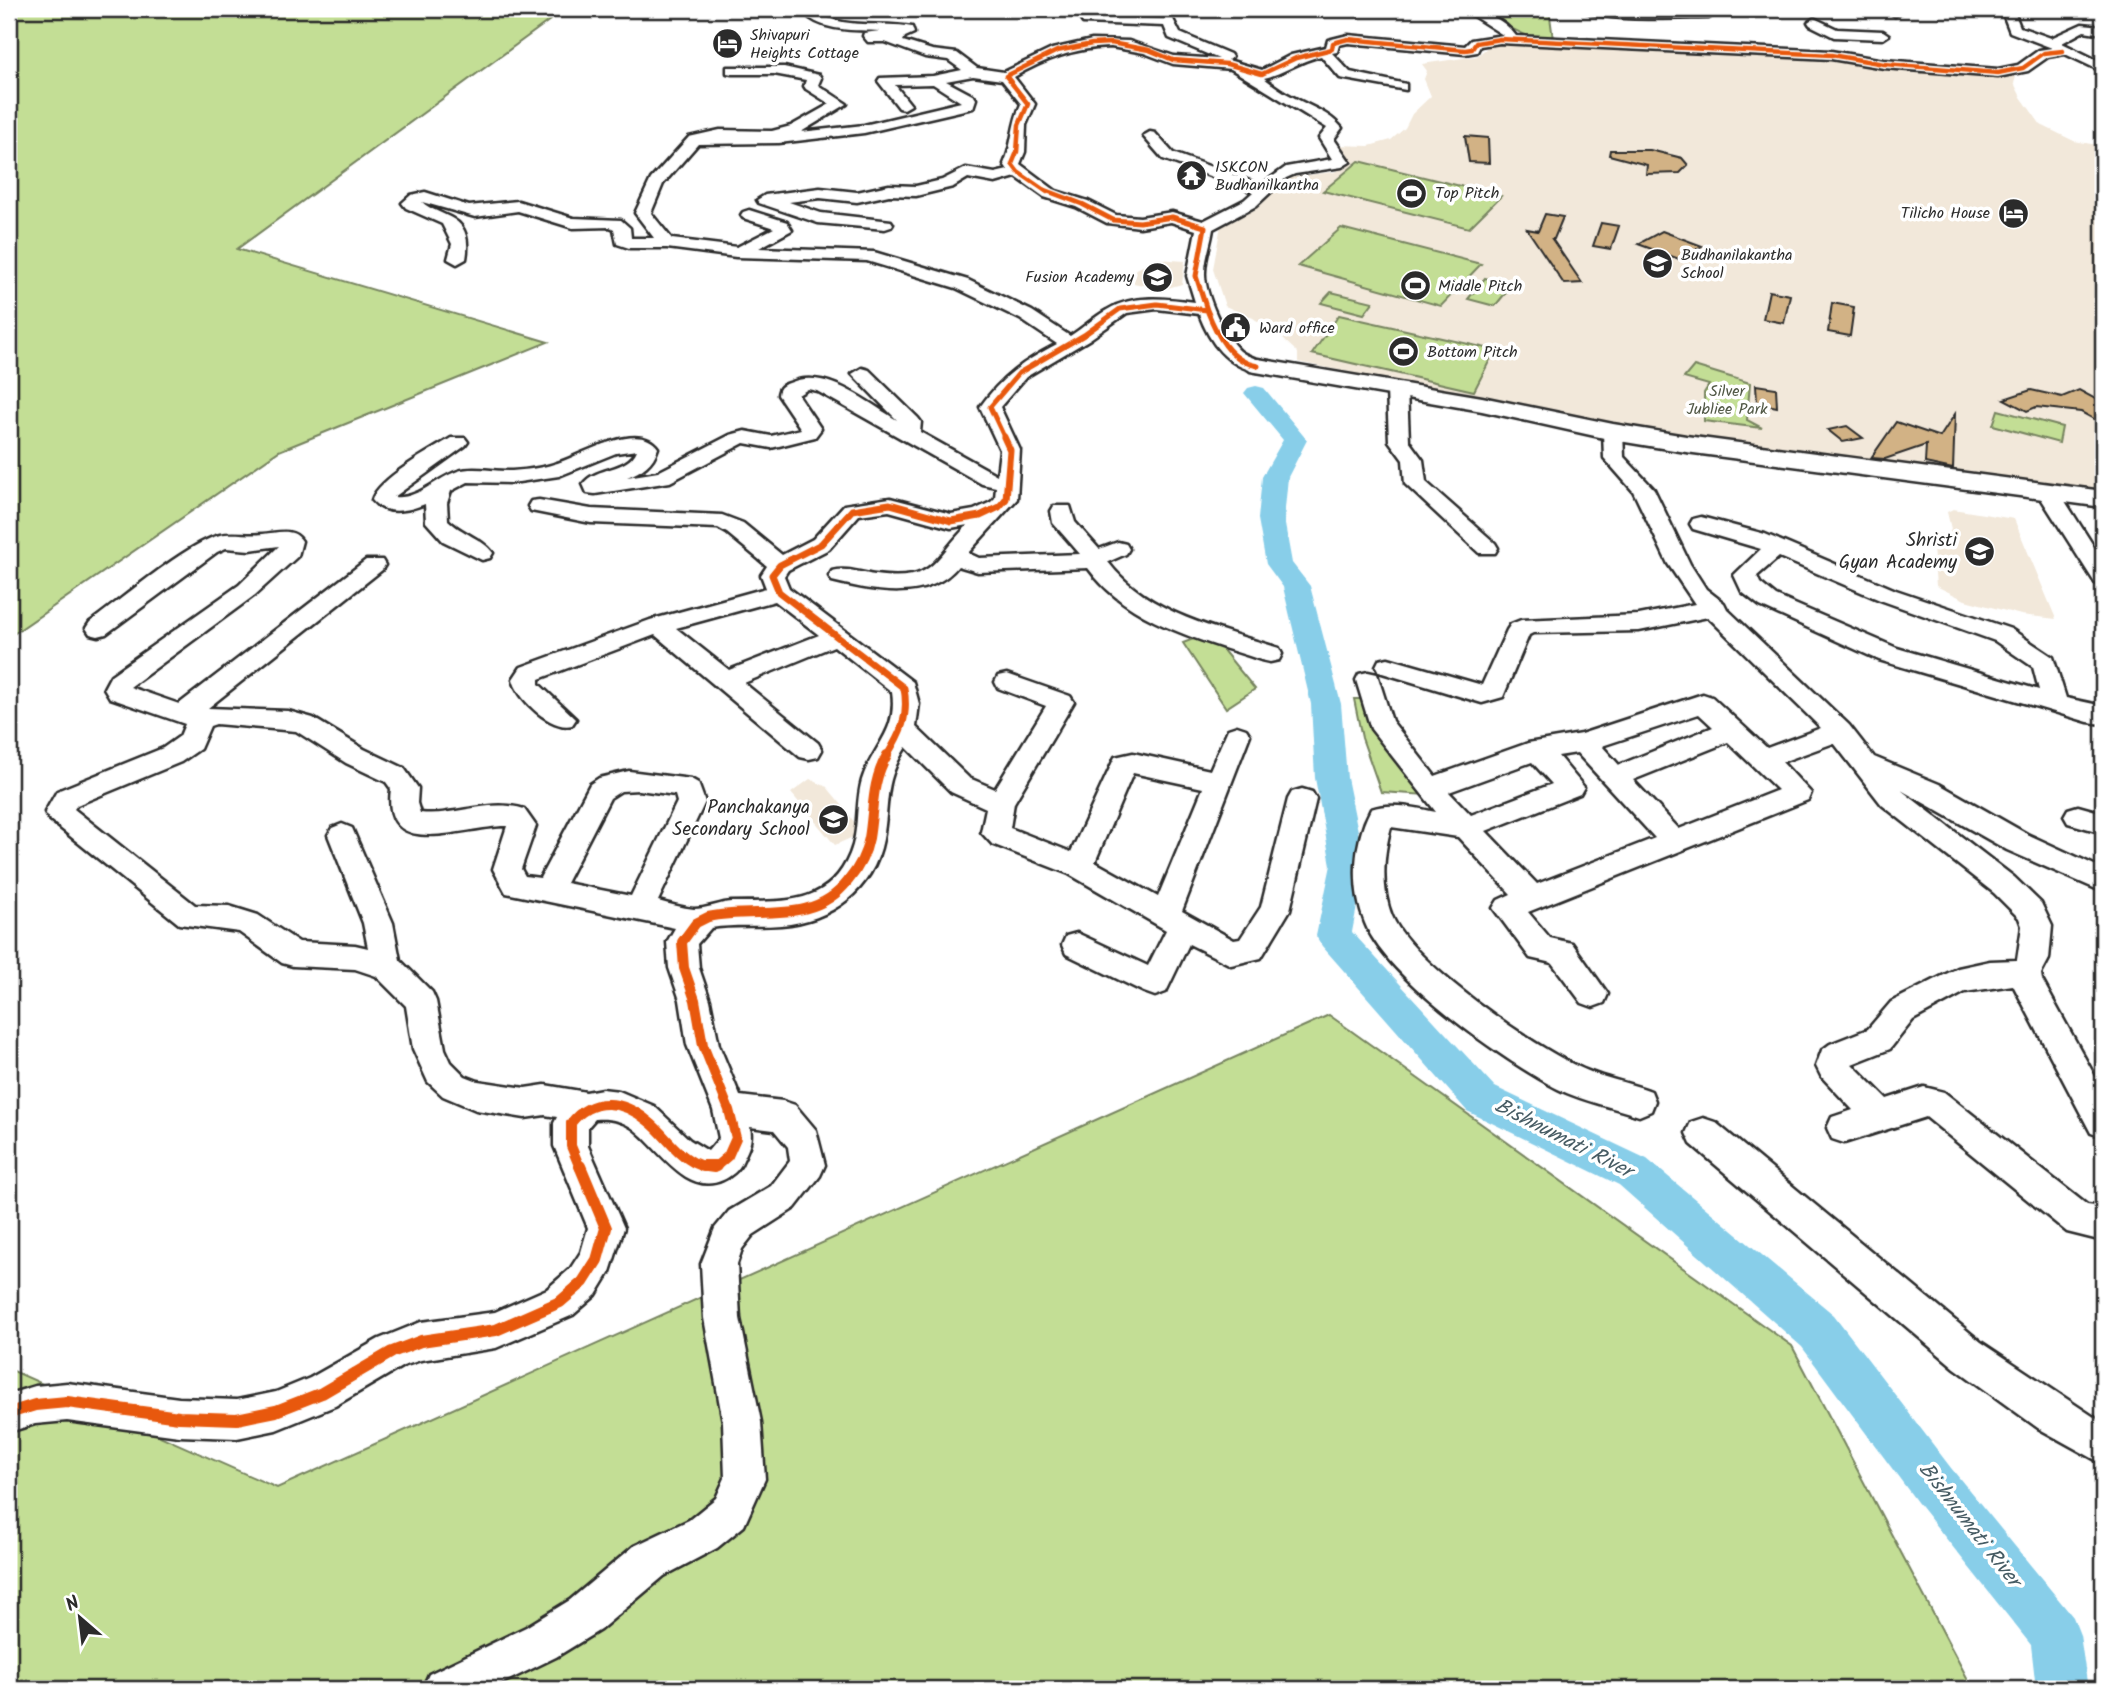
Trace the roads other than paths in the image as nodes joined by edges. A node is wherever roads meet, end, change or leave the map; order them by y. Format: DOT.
graph roads {
  1 [pos="813,9"];
  2 [pos="1468,9"];
  3 [pos="1587,9"];
  4 [pos="2007,9"];
  5 [pos="1709,11"];
  6 [pos="1801,11"];
  7 [pos="1085,14"];
  8 [pos="1814,22"];
  9 [pos="1833,24"];
  10 [pos="1398,26"];
  11 [pos="2103,30"];
  12 [pos="1883,35"];
  13 [pos="1512,39"];
  14 [pos="1098,43"];
  15 [pos="1385,43"];
  16 [pos="1030,44"];
  17 [pos="2058,47"];
  18 [pos="1054,51"];
  19 [pos="1745,51"];
  20 [pos="1324,52"];
  21 [pos="1831,55"];
  22 [pos="2103,68"];
  23 [pos="1241,69"];
  24 [pos="732,70"];
  25 [pos="973,72"];
  26 [pos="1006,76"];
  27 [pos="937,80"];
  28 [pos="1401,87"];
  29 [pos="904,105"];
  30 [pos="1150,136"];
  31 [pos="694,140"];
  32 [pos="1018,172"];
  33 [pos="1264,191"];
  34 [pos="749,215"];
  35 [pos="885,224"];
  36 [pos="1205,227"];
  37 [pos="667,243"];
  38 [pos="736,252"];
  39 [pos="457,259"];
  40 [pos="1208,310"];
  41 [pos="989,315"];
  42 [pos="1062,348"];
  43 [pos="1258,366"];
  44 [pos="862,374"];
  45 [pos="1397,389"];
  46 [pos="1613,432"];
  47 [pos="911,436"];
  48 [pos="458,442"];
  49 [pos="441,488"];
  50 [pos="2048,492"];
  51 [pos="1003,495"];
  52 [pos="2103,499"];
  53 [pos="539,506"];
  54 [pos="1062,511"];
  55 [pos="1701,524"];
  56 [pos="1776,547"];
  57 [pos="1487,548"];
  58 [pos="1118,549"];
  59 [pos="482,553"];
  60 [pos="956,554"];
  61 [pos="1095,559"];
  62 [pos="374,565"];
  63 [pos="840,576"];
  64 [pos="2103,578"];
  65 [pos="780,579"];
  66 [pos="1716,608"];
  67 [pos="658,625"];
  68 [pos="98,628"];
  69 [pos="835,636"];
  70 [pos="1270,654"];
  71 [pos="726,681"];
  72 [pos="1007,682"];
  73 [pos="2055,703"];
  74 [pos="2103,715"];
  75 [pos="191,717"];
  76 [pos="563,719"];
  77 [pos="903,729"];
  78 [pos="1732,730"];
  79 [pos="1840,731"];
  80 [pos="1237,735"];
  81 [pos="1583,743"];
  82 [pos="808,750"];
  83 [pos="1537,750"];
  84 [pos="1764,759"];
  85 [pos="1867,765"];
  86 [pos="1614,777"];
  87 [pos="1219,782"];
  88 [pos="1430,788"];
  89 [pos="1302,799"];
  90 [pos="1001,803"];
  91 [pos="1466,828"];
  92 [pos="342,835"];
  93 [pos="1675,842"];
  94 [pos="1079,866"];
  95 [pos="2103,881"];
  96 [pos="548,890"];
  97 [pos="1532,898"];
  98 [pos="640,908"];
  99 [pos="698,921"];
  100 [pos="1174,921"];
  101 [pos="1077,945"];
  102 [pos="386,966"];
  103 [pos="2025,972"];
  104 [pos="1593,994"];
  105 [pos="1639,1101"];
  106 [pos="584,1107"];
  107 [pos="729,1110"];
  108 [pos="1881,1116"];
  109 [pos="2103,1122"];
  110 [pos="1844,1128"];
  111 [pos="1703,1133"];
  112 [pos="2103,1224"];
  113 [pos="9,1413"];
  114 [pos="2103,1445"];
  115 [pos="444,1689"];
  1 -- 25 [label="street"];
  2 -- 13 [label="street"];
  3 -- 5 [label="street"];
  4 -- 17 [label="street"];
  5 -- 19 [label="street"];
  6 -- 9 [label="street"];
  7 -- 14 [label="street"];
  7 -- 23 [label="street"];
  8 -- 9 [label="street"];
  9 -- 12 [label="street"];
  9 -- 21 [label="street"];
  10 -- 15 [label="street"];
  11 -- 17 [label="street"];
  13 -- 15 [label="street"];
  13 -- 19 [label="street"];
  14 -- 18 [label="street"];
  14 -- 23 [label="street"];
  15 -- 20 [label="street"];
  16 -- 18 [label="street"];
  17 -- 21 [label="street"];
  17 -- 22 [label="street"];
  18 -- 26 [label="street"];
  19 -- 21 [label="street"];
  20 -- 23 [label="street"];
  20 -- 28 [label="street"];
  23 -- 33 [label="street"];
  24 -- 31 [label="street"];
  25 -- 26 [label="street"];
  25 -- 27 [label="street"];
  26 -- 32 [label="street"];
  27 -- 29 [label="street"];
  27 -- 31 [label="street"];
  30 -- 33 [label="street"];
  31 -- 37 [label="street"];
  32 -- 35 [label="street"];
  32 -- 36 [label="street"];
  33 -- 36 [label="street"];
  34 -- 38 [label="street"];
  36 -- 40 [label="street"];
  37 -- 38 [label="street"];
  37 -- 39 [label="street"];
  38 -- 42 [label="street"];
  40 -- 42 [label="street"];
  40 -- 43 [label="street"];
  41 -- 42 [label="street"];
  42 -- 51 [label="street"];
  43 -- 45 [label="main road"];
  44 -- 47 [label="street"];
  45 -- 46 [label="main road"];
  45 -- 57 [label="street"];
  46 -- 50 [label="main road"];
  46 -- 66 [label="street"];
  47 -- 49 [label="street"];
  47 -- 51 [label="street"];
  48 -- 49 [label="street"];
  49 -- 59 [label="street"];
  50 -- 52 [label="main road"];
  50 -- 64 [label="street"];
  51 -- 60 [label="street"];
  51 -- 65 [label="street"];
  53 -- 65 [label="street"];
  54 -- 61 [label="street"];
  55 -- 56 [label="street"];
  56 -- 73 [label="street"];
  56 -- 73 [label="street"];
  58 -- 61 [label="street"];
  60 -- 61 [label="street"];
  60 -- 63 [label="street"];
  61 -- 70 [label="street"];
  62 -- 75 [label="street"];
  65 -- 67 [label="street"];
  65 -- 69 [label="street"];
  66 -- 79 [label="street"];
  66 -- 88 [label="street"];
  67 -- 71 [label="street"];
  67 -- 76 [label="street"];
  68 -- 75 [label="street"];
  69 -- 71 [label="street"];
  69 -- 77 [label="street"];
  71 -- 82 [label="street"];
  72 -- 90 [label="street"];
  73 -- 74 [label="street"];
  75 -- 96 [label="street"];
  75 -- 102 [label="street"];
  77 -- 90 [label="street"];
  77 -- 99 [label="street"];
  78 -- 81 [label="street"];
  78 -- 84 [label="street"];
  78 -- 86 [label="street"];
  79 -- 84 [label="street"];
  79 -- 85 [label="street"];
  80 -- 87 [label="street"];
  81 -- 83 [label="street"];
  81 -- 86 [label="street"];
  83 -- 88 [label="street"];
  83 -- 91 [label="street"];
  84 -- 93 [label="street"];
  85 -- 95 [label="street"];
  85 -- 103 [label="street"];
  86 -- 93 [label="street"];
  87 -- 94 [label="street"];
  87 -- 100 [label="street"];
  88 -- 91 [label="street"];
  89 -- 100 [label="street"];
  90 -- 94 [label="street"];
  91 -- 97 [label="street"];
  91 -- 105 [label="street"];
  92 -- 102 [label="street"];
  93 -- 97 [label="street"];
  94 -- 100 [label="street"];
  96 -- 98 [label="street"];
  96 -- 98 [label="street"];
  97 -- 104 [label="street"];
  98 -- 99 [label="street"];
  99 -- 107 [label="street"];
  100 -- 101 [label="street"];
  102 -- 106 [label="street"];
  103 -- 108 [label="street"];
  103 -- 109 [label="street"];
  106 -- 107 [label="street"];
  106 -- 113 [label="street"];
  107 -- 115 [label="street"];
  108 -- 110 [label="street"];
  108 -- 112 [label="street"];
  111 -- 114 [label="street"];
}
